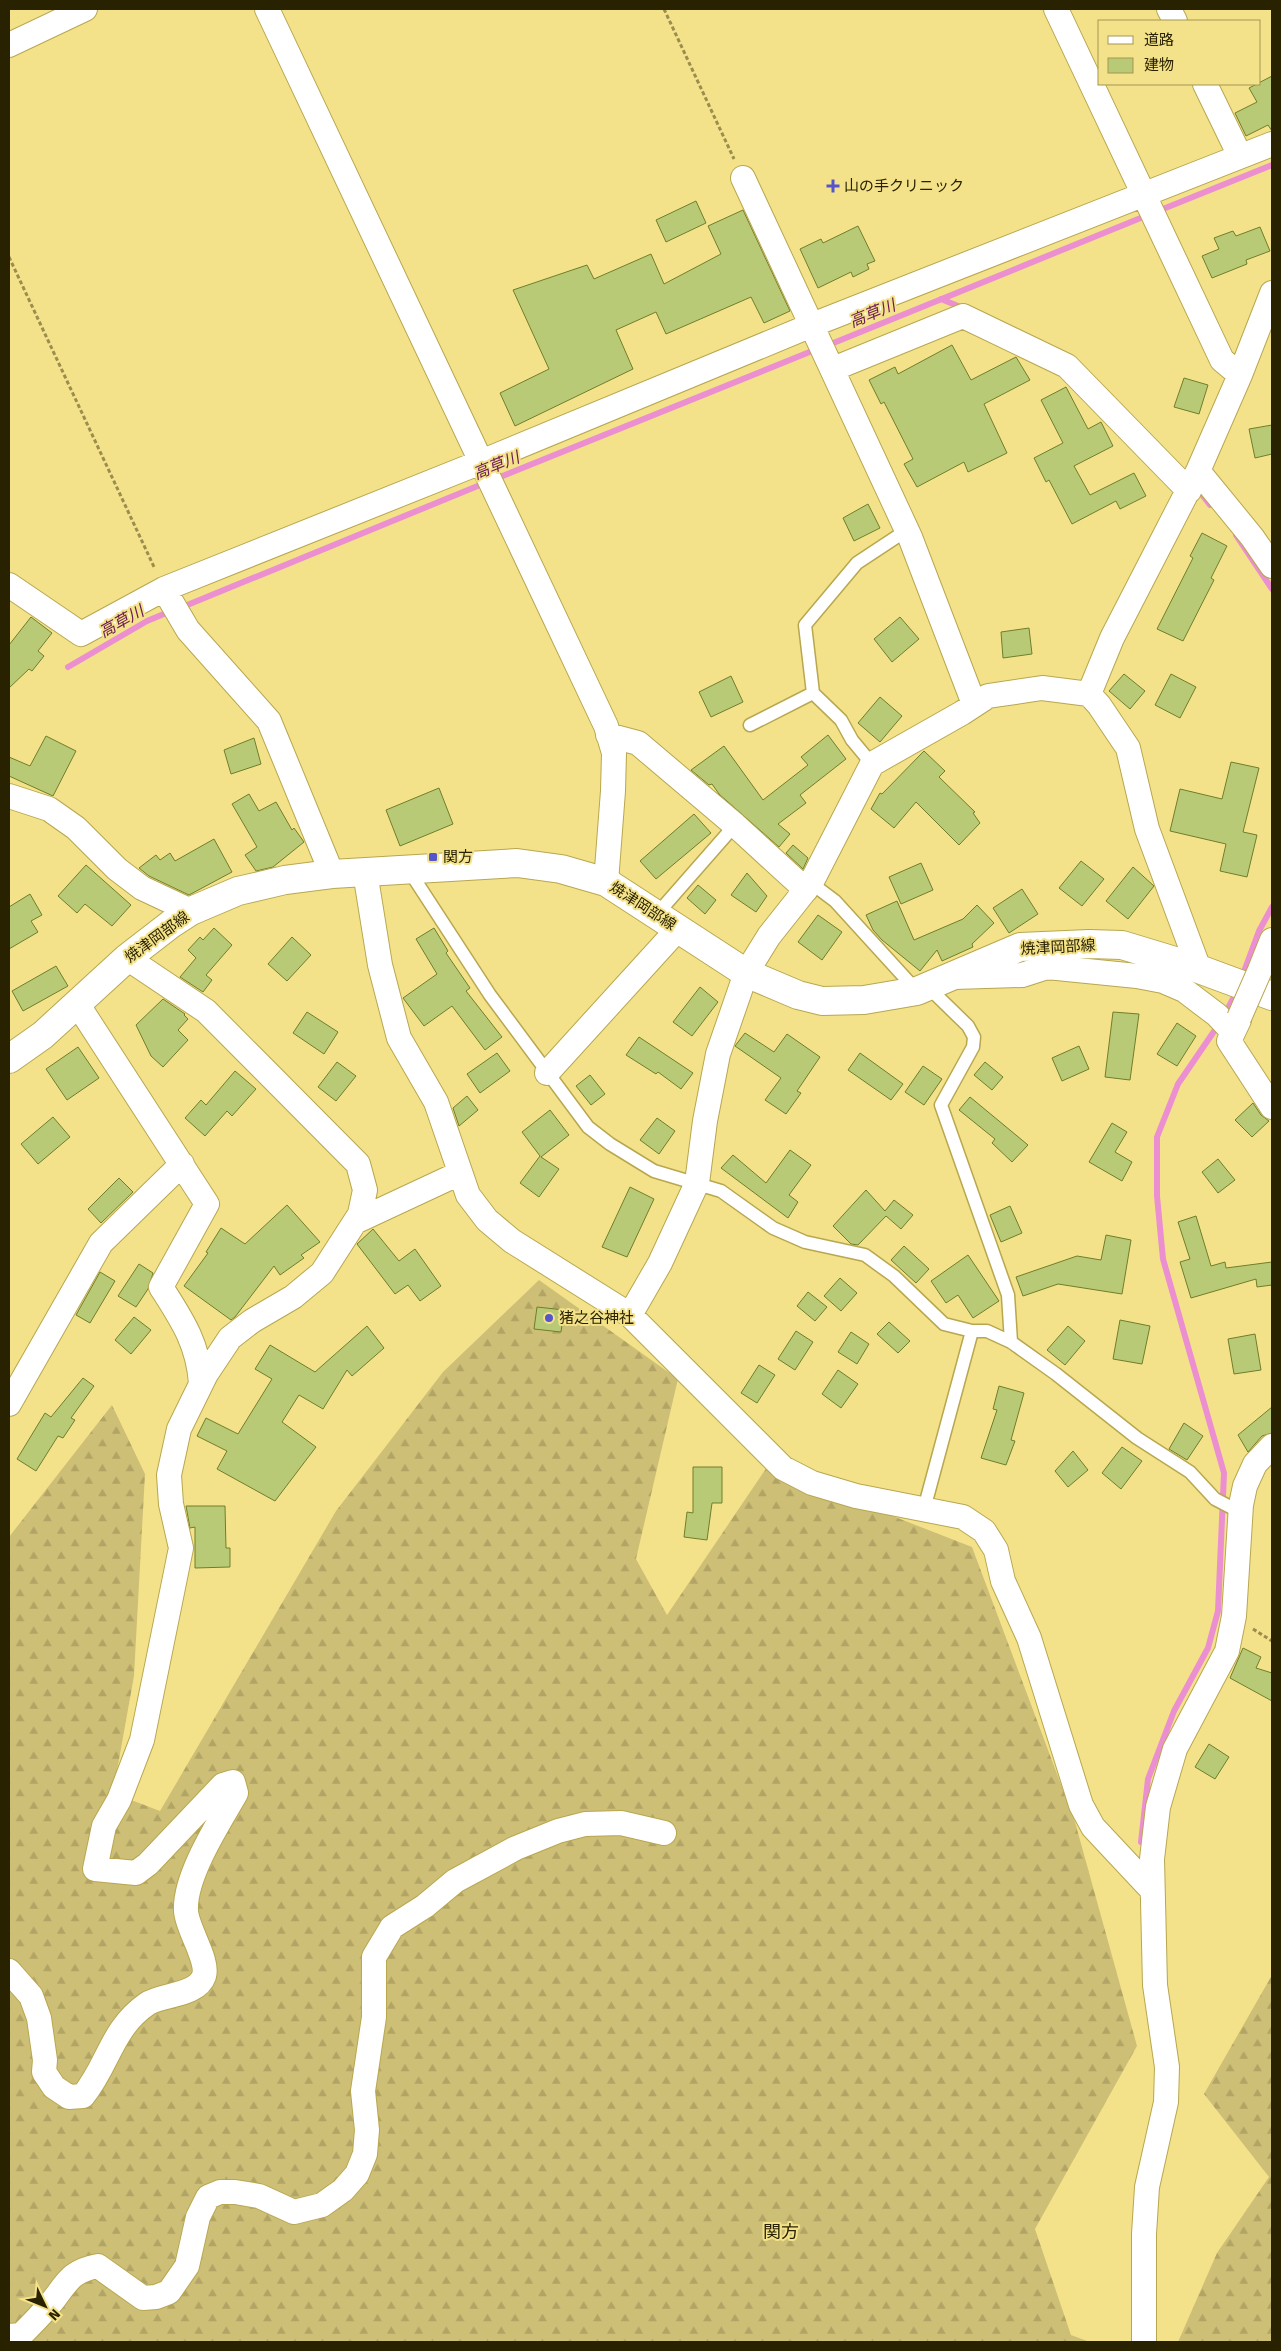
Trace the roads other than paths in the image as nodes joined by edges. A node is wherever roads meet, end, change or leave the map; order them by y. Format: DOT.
graph roads {
  1 [pos="85,9"];
  2 [pos="267,9"];
  3 [pos="1056,9"];
  4 [pos="9,45"];
  5 [pos="1205,85"];
  6 [pos="1272,144"];
  7 [pos="1240,156"];
  8 [pos="743,178"];
  9 [pos="1145,200"];
  10 [pos="1272,293"];
  11 [pos="815,330"];
  12 [pos="831,365"];
  13 [pos="1240,375"];
  14 [pos="482,465"];
  15 [pos="1193,481"];
  16 [pos="907,530"];
  17 [pos="1272,566"];
  18 [pos="9,585"];
  19 [pos="166,592"];
  20 [pos="813,693"];
  21 [pos="1089,694"];
  22 [pos="974,704"];
  23 [pos="750,724"];
  24 [pos="608,735"];
  25 [pos="872,764"];
  26 [pos="9,796"];
  27 [pos="735,825"];
  28 [pos="408,869"];
  29 [pos="365,872"];
  30 [pos="332,874"];
  31 [pos="606,882"];
  32 [pos="808,886"];
  33 [pos="191,911"];
  34 [pos="667,922"];
  35 [pos="1272,940"];
  36 [pos="127,958"];
  37 [pos="1199,969"];
  38 [pos="746,973"];
  39 [pos="931,985"];
  40 [pos="1272,996"];
  41 [pos="78,1005"];
  42 [pos="1236,1025"];
  43 [pos="9,1060"];
  44 [pos="548,1073"];
  45 [pos="1272,1107"];
  46 [pos="182,1164"];
  47 [pos="460,1173"];
  48 [pos="697,1183"];
  49 [pos="355,1222"];
  50 [pos="630,1315"];
  51 [pos="972,1331"];
  52 [pos="1011,1342"];
  53 [pos="201,1383"];
  54 [pos="9,1404"];
  55 [pos="1272,1446"];
  56 [pos="924,1509"];
  57 [pos="1240,1512"];
  58 [pos="664,1834"];
  59 [pos="1152,1890"];
  60 [pos="9,1971"];
  61 [pos="9,2336"];
  62 [pos="1144,2342"];
  1 -- 4 [label="street"];
  2 -- 14 [label="street"];
  3 -- 9 [label="street"];
  5 -- 7 [label="street"];
  6 -- 7 [label="street"];
  7 -- 9 [label="street"];
  8 -- 11 [label="street"];
  9 -- 11 [label="street"];
  9 -- 13 [label="street"];
  10 -- 13 [label="street"];
  11 -- 12 [label="street"];
  11 -- 14 [label="street"];
  12 -- 15 [label="street"];
  12 -- 16 [label="street"];
  13 -- 15 [label="street"];
  14 -- 19 [label="street"];
  14 -- 24 [label="street"];
  15 -- 17 [label="street"];
  15 -- 21 [label="street"];
  16 -- 20 [label="lane"];
  16 -- 22 [label="street"];
  18 -- 19 [label="street"];
  19 -- 30 [label="street"];
  20 -- 23 [label="lane"];
  20 -- 25 [label="lane"];
  21 -- 22 [label="street"];
  21 -- 37 [label="street"];
  22 -- 25 [label="street"];
  24 -- 27 [label="street"];
  24 -- 31 [label="street"];
  25 -- 32 [label="street"];
  26 -- 33 [label="street"];
  27 -- 32 [label="street"];
  27 -- 34 [label="lane"];
  28 -- 29 [label="main road, 焼津岡部線"];
  28 -- 31 [label="main road, 焼津岡部線"];
  28 -- 44 [label="lane"];
  29 -- 30 [label="main road, 焼津岡部線"];
  29 -- 47 [label="street"];
  30 -- 33 [label="main road, 焼津岡部線"];
  31 -- 34 [label="main road, 焼津岡部線"];
  32 -- 38 [label="street"];
  32 -- 39 [label="lane"];
  33 -- 36 [label="main road, 焼津岡部線"];
  34 -- 38 [label="main road, 焼津岡部線"];
  34 -- 44 [label="street"];
  35 -- 42 [label="street, bridge"];
  36 -- 41 [label="main road, 焼津岡部線"];
  36 -- 49 [label="street"];
  37 -- 39 [label="main road, 焼津岡部線"];
  37 -- 40 [label="main road, 焼津岡部線"];
  38 -- 39 [label="main road, 焼津岡部線"];
  38 -- 48 [label="street"];
  39 -- 42 [label="street"];
  39 -- 52 [label="lane"];
  41 -- 43 [label="main road, 焼津岡部線"];
  41 -- 46 [label="street"];
  42 -- 45 [label="street"];
  44 -- 48 [label="lane"];
  46 -- 53 [label="street"];
  46 -- 54 [label="street"];
  47 -- 49 [label="street"];
  47 -- 50 [label="street"];
  48 -- 50 [label="street"];
  48 -- 51 [label="lane"];
  49 -- 53 [label="street"];
  50 -- 56 [label="street"];
  51 -- 52 [label="lane"];
  51 -- 56 [label="lane"];
  52 -- 57 [label="lane"];
  53 -- 60 [label="street"];
  55 -- 57 [label="street"];
  56 -- 59 [label="street"];
  57 -- 59 [label="street"];
  58 -- 61 [label="street"];
  59 -- 62 [label="street"];
}
